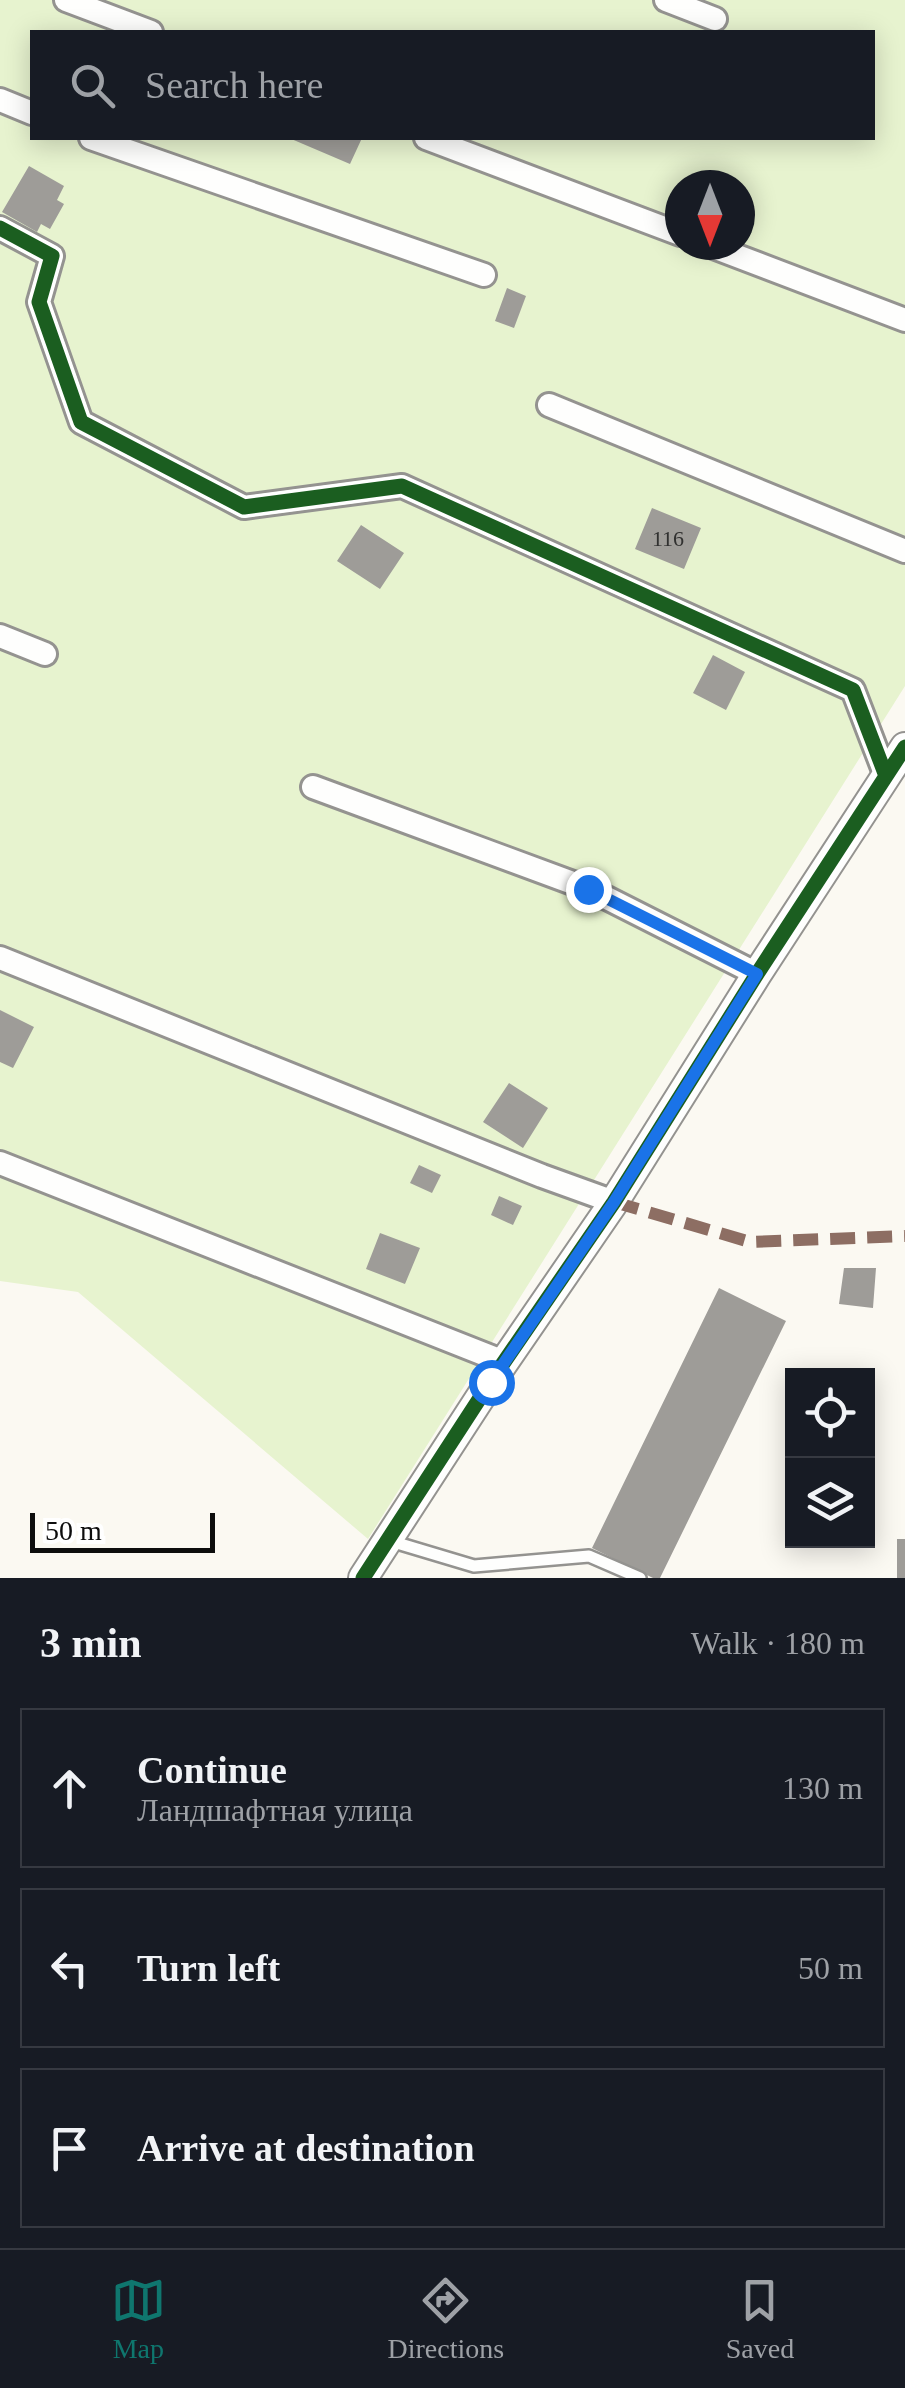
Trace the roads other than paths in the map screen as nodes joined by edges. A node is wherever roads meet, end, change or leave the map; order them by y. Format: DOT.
graph roads {
  1 [pos="66,0"];
  2 [pos="666,0"];
  3 [pos="715,18"];
  4 [pos="146,30"];
  5 [pos="0,100"];
  6 [pos="30,112"];
  7 [pos="97,140"];
  8 [pos="431,140"];
  9 [pos="0,228"];
  10 [pos="665,228"];
  11 [pos="747,260"];
  12 [pos="484,275"];
  13 [pos="905,320"];
  14 [pos="548,405"];
  15 [pos="905,551"];
  16 [pos="0,636"];
  17 [pos="45,654"];
  18 [pos="905,747"];
  19 [pos="886,776"];
  20 [pos="313,787"];
  21 [pos="0,958"];
  22 [pos="757,974"];
  23 [pos="0,1163"];
  24 [pos="614,1202"];
  25 [pos="504,1362"];
  26 [pos="387,1540"];
  27 [pos="363,1578"];
  28 [pos="640,1578"];
  1 -- 4 [label="street"];
  2 -- 3 [label="street"];
  5 -- 6 [label="street"];
  7 -- 12 [label="street"];
  8 -- 10 [label="street"];
  9 -- 19 [label="street"];
  11 -- 13 [label="street"];
  14 -- 15 [label="street"];
  16 -- 17 [label="street"];
  18 -- 19 [label="street"];
  19 -- 22 [label="street"];
  20 -- 22 [label="street"];
  21 -- 24 [label="street"];
  22 -- 24 [label="street"];
  23 -- 25 [label="street"];
  24 -- 25 [label="street"];
  25 -- 26 [label="street"];
  26 -- 27 [label="street"];
  26 -- 28 [label="lane"];
}
